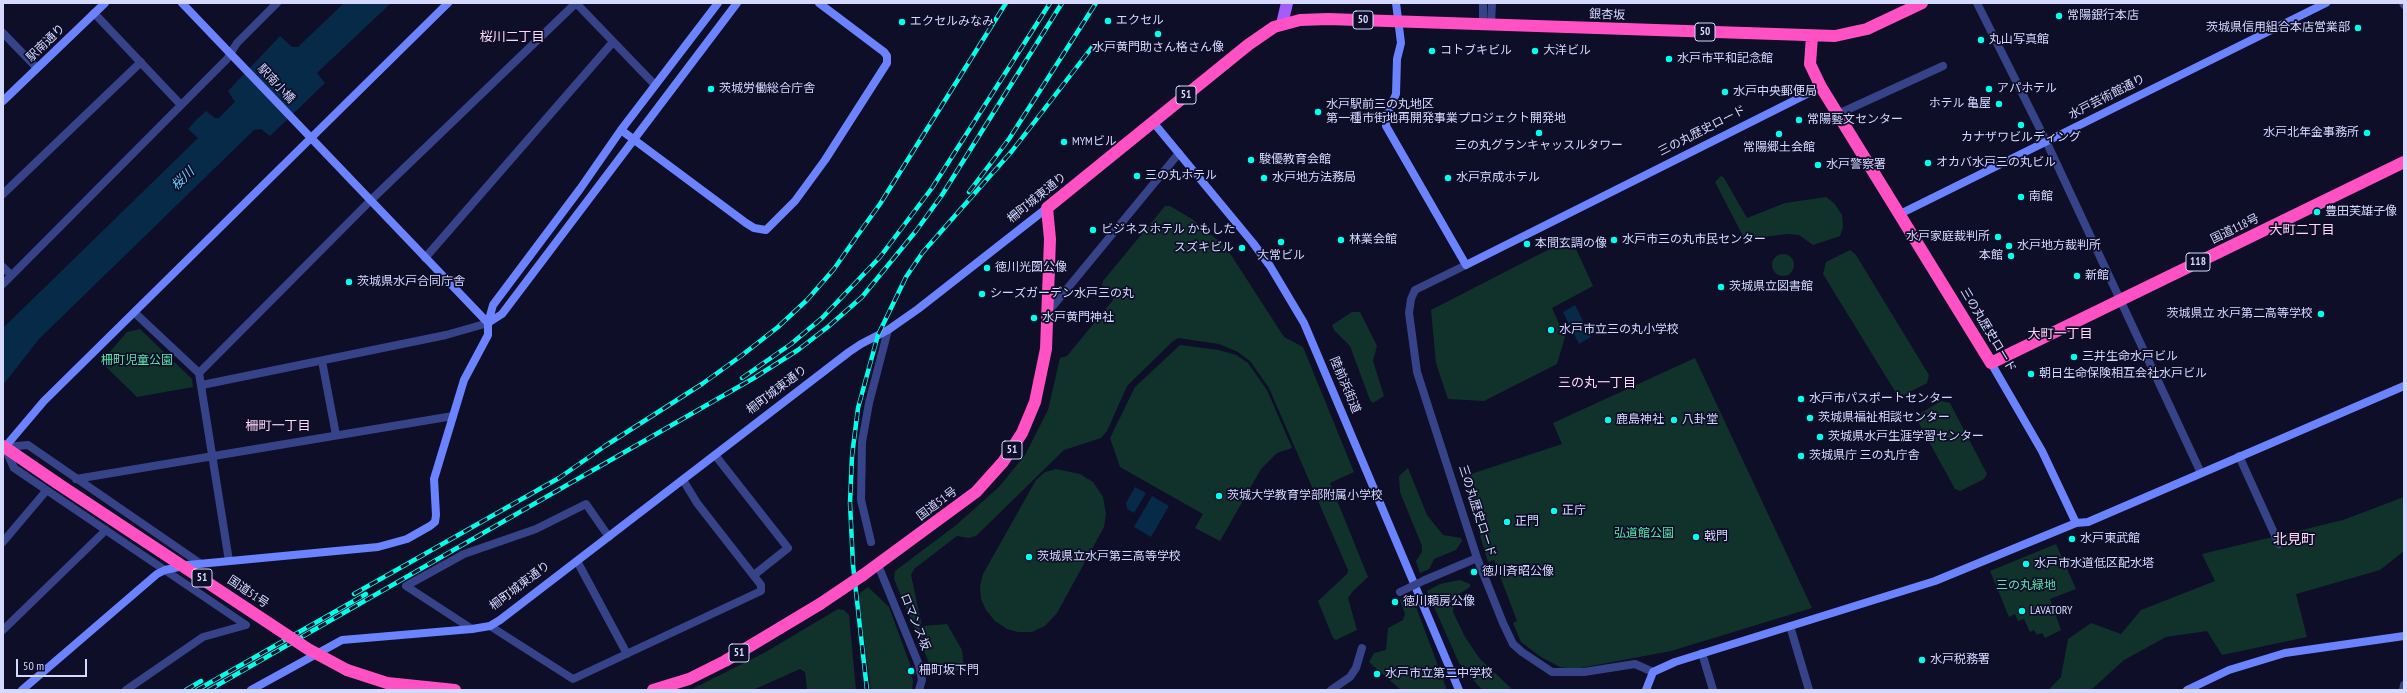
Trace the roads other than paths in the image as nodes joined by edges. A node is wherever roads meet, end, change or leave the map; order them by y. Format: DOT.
graph roads {
  1 [pos="105,3"];
  2 [pos="182,3"];
  3 [pos="277,3"];
  4 [pos="448,3"];
  5 [pos="576,3"];
  6 [pos="718,3"];
  7 [pos="736,3"];
  8 [pos="819,3"];
  9 [pos="1286,3"];
  10 [pos="1396,3"];
  11 [pos="1483,3"];
  12 [pos="1492,3"];
  13 [pos="1922,3"];
  14 [pos="1977,3"];
  15 [pos="2326,3"];
  16 [pos="94,13"];
  17 [pos="1399,21"];
  18 [pos="1282,24"];
  19 [pos="1487,24"];
  20 [pos="3,33"];
  21 [pos="1812,36"];
  22 [pos="613,42"];
  23 [pos="231,54"];
  24 [pos="141,62"];
  25 [pos="1943,66"];
  26 [pos="37,68"];
  27 [pos="655,85"];
  28 [pos="1821,87"];
  29 [pos="3,101"];
  30 [pos="181,105"];
  31 [pos="1838,114"];
  32 [pos="1153,122"];
  33 [pos="621,130"];
  34 [pos="310,137"];
  35 [pos="634,140"];
  36 [pos="2046,141"];
  37 [pos="1180,152"];
  38 [pos="2404,162"];
  39 [pos="3,194"];
  40 [pos="370,201"];
  41 [pos="1047,208"];
  42 [pos="1900,214"];
  43 [pos="425,258"];
  44 [pos="1466,265"];
  45 [pos="3,267"];
  46 [pos="11,275"];
  47 [pos="3,284"];
  48 [pos="2120,300"];
  49 [pos="1048,312"];
  50 [pos="135,313"];
  51 [pos="488,323"];
  52 [pos="888,330"];
  53 [pos="322,361"];
  54 [pos="1991,363"];
  55 [pos="199,373"];
  56 [pos="202,385"];
  57 [pos="2404,386"];
  58 [pos="453,416"];
  59 [pos="336,435"];
  60 [pos="4,448"];
  61 [pos="212,455"];
  62 [pos="715,455"];
  63 [pos="2239,456"];
  64 [pos="2201,473"];
  65 [pos="76,479"];
  66 [pos="683,480"];
  67 [pos="46,491"];
  68 [pos="2076,523"];
  69 [pos="106,530"];
  70 [pos="609,537"];
  71 [pos="3,542"];
  72 [pos="871,542"];
  73 [pos="2279,544"];
  74 [pos="1477,558"];
  75 [pos="229,561"];
  76 [pos="577,561"];
  77 [pos="201,564"];
  78 [pos="878,565"];
  79 [pos="165,570"];
  80 [pos="754,575"];
  81 [pos="1399,592"];
  82 [pos="490,626"];
  83 [pos="1790,626"];
  84 [pos="472,629"];
  85 [pos="3,630"];
  86 [pos="2404,636"];
  87 [pos="1362,648"];
  88 [pos="1702,653"];
  89 [pos="627,654"];
  90 [pos="1653,672"];
  91 [pos="2404,685"];
  92 [pos="22,690"];
  93 [pos="126,690"];
  94 [pos="251,690"];
  95 [pos="455,690"];
  96 [pos="652,690"];
  97 [pos="919,690"];
  98 [pos="1331,690"];
  99 [pos="1459,690"];
  100 [pos="1646,690"];
  101 [pos="1713,690"];
  102 [pos="1809,690"];
  103 [pos="2187,690"];
  104 [pos="2403,690"];
  1 -- 16 [label="street, 駅南通り"];
  2 -- 23 [label="street, 駅南小橋"];
  3 -- 23 [label="street"];
  4 -- 34 [label="street"];
  5 -- 22 [label="street"];
  5 -- 40 [label="street"];
  6 -- 27 [label="street"];
  7 -- 35 [label="street"];
  8 -- 35 [label="street"];
  9 -- 18 [label="main road"];
  10 -- 17 [label="street"];
  11 -- 19 [label="street"];
  12 -- 19 [label="street"];
  13 -- 21 [label="highway, 50"];
  14 -- 36 [label="street"];
  15 -- 36 [label="street, 水戸芸術館通り"];
  16 -- 24 [label="street"];
  16 -- 26 [label="street, 駅南通り"];
  17 -- 18 [label="highway, 銀杏坂 / 50"];
  17 -- 19 [label="highway, 銀杏坂 / 50"];
  17 -- 44 [label="street"];
  18 -- 32 [label="highway, 柵町城東通り / 51"];
  19 -- 21 [label="highway, 銀杏坂 / 50"];
  20 -- 26 [label="street"];
  21 -- 28 [label="highway"];
  22 -- 27 [label="street"];
  22 -- 43 [label="street"];
  23 -- 30 [label="street"];
  23 -- 34 [label="street, 駅南小橋"];
  24 -- 30 [label="street"];
  24 -- 39 [label="street"];
  25 -- 31 [label="street"];
  26 -- 29 [label="street, 駅南通り"];
  27 -- 33 [label="street"];
  28 -- 31 [label="highway, 三の丸歴史ロード"];
  28 -- 44 [label="street, 三の丸歴史ロード"];
  30 -- 46 [label="street"];
  31 -- 42 [label="highway, 三の丸歴史ロード"];
  32 -- 37 [label="street, 陸前浜街道"];
  32 -- 41 [label="highway, 柵町城東通り / 51"];
  33 -- 35 [label="street"];
  33 -- 51 [label="street"];
  34 -- 40 [label="street, 駅南小橋"];
  34 -- 50 [label="street"];
  35 -- 51 [label="street"];
  36 -- 42 [label="street, 水戸芸術館通り"];
  36 -- 48 [label="street"];
  37 -- 49 [label="street"];
  37 -- 99 [label="street, 陸前浜街道"];
  38 -- 48 [label="highway, 国道118号 / 118"];
  40 -- 43 [label="street, 駅南小橋"];
  40 -- 55 [label="street"];
  41 -- 49 [label="highway, 国道51号 / 51"];
  41 -- 52 [label="street, 柵町城東通り"];
  42 -- 54 [label="highway, 三の丸歴史ロード"];
  43 -- 51 [label="street, 駅南小橋"];
  44 -- 74 [label="street, 三の丸歴史ロード"];
  45 -- 46 [label="street"];
  46 -- 47 [label="street"];
  48 -- 54 [label="highway, 国道118号 / 118"];
  48 -- 64 [label="street"];
  49 -- 78 [label="highway, 国道51号 / 51"];
  50 -- 55 [label="street"];
  50 -- 60 [label="street"];
  51 -- 53 [label="street"];
  51 -- 58 [label="street"];
  52 -- 62 [label="street, 柵町城東通り"];
  52 -- 72 [label="street"];
  53 -- 56 [label="street"];
  53 -- 59 [label="street"];
  54 -- 68 [label="street, 三の丸歴史ロード"];
  55 -- 56 [label="street"];
  56 -- 61 [label="street"];
  57 -- 63 [label="street"];
  58 -- 59 [label="street"];
  58 -- 75 [label="street"];
  59 -- 61 [label="street"];
  60 -- 65 [label="street"];
  60 -- 67 [label="street"];
  60 -- 95 [label="highway, 国道51号 / 51, bridge"];
  61 -- 65 [label="street"];
  61 -- 75 [label="street"];
  62 -- 66 [label="street, 柵町城東通り"];
  62 -- 80 [label="street"];
  63 -- 64 [label="street"];
  63 -- 73 [label="street"];
  64 -- 68 [label="street"];
  65 -- 77 [label="street"];
  66 -- 70 [label="street, 柵町城東通り"];
  66 -- 80 [label="street"];
  67 -- 69 [label="street"];
  67 -- 71 [label="street"];
  68 -- 83 [label="street"];
  69 -- 79 [label="street"];
  69 -- 85 [label="street"];
  70 -- 76 [label="street, 柵町城東通り"];
  70 -- 84 [label="street"];
  74 -- 81 [label="street, bridge"];
  74 -- 90 [label="street, 三の丸歴史ロード"];
  75 -- 77 [label="street"];
  76 -- 82 [label="street, 柵町城東通り"];
  76 -- 89 [label="street"];
  77 -- 79 [label="street"];
  78 -- 96 [label="highway, 国道51号 / 51, bridge"];
  78 -- 97 [label="street, ロマンス坂"];
  79 -- 92 [label="street"];
  79 -- 93 [label="street"];
  80 -- 89 [label="street"];
  82 -- 84 [label="street, 柵町城東通り"];
  82 -- 89 [label="street"];
  83 -- 88 [label="street"];
  83 -- 102 [label="street"];
  84 -- 94 [label="street, 柵町城東通り"];
  86 -- 103 [label="street"];
  87 -- 98 [label="street"];
  88 -- 90 [label="street"];
  88 -- 101 [label="street"];
  90 -- 100 [label="street"];
  91 -- 104 [label="street"];
}
